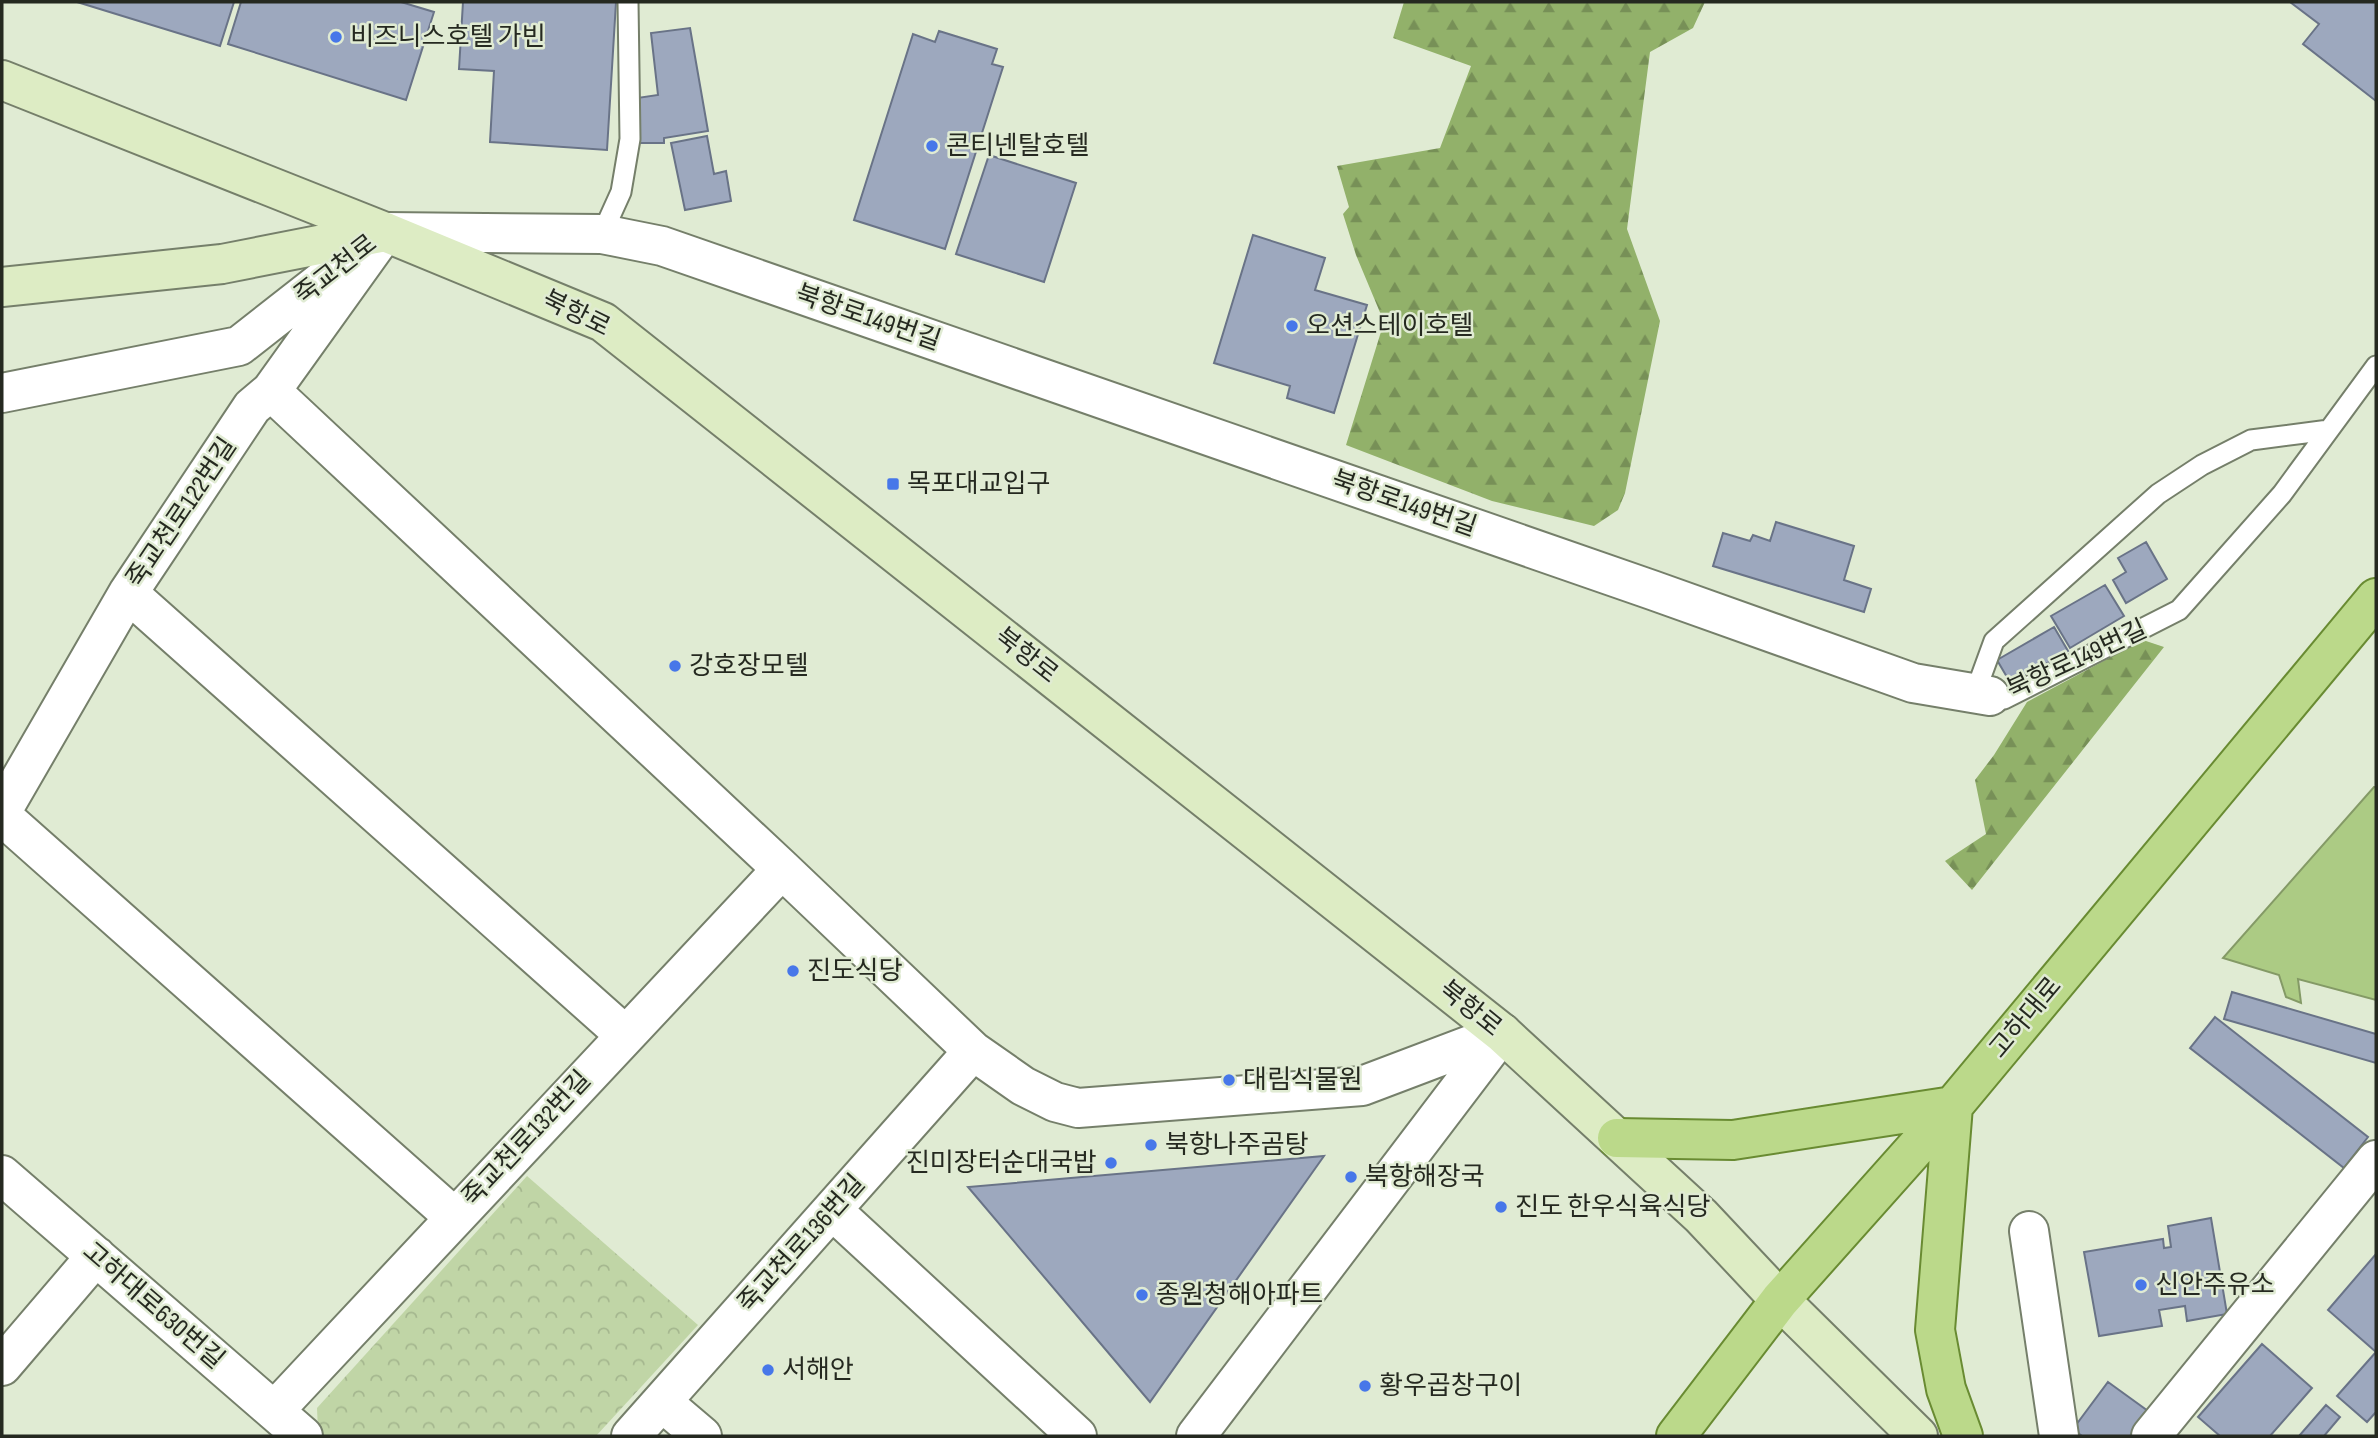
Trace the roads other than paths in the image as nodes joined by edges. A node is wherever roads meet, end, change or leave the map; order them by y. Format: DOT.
graph roads {
  1 [pos="628,2"];
  2 [pos="2,80"];
  3 [pos="385,232"];
  4 [pos="602,234"];
  5 [pos="2,287"];
  6 [pos="2376,366"];
  7 [pos="271,391"];
  8 [pos="2,393"];
  9 [pos="2329,430"];
  10 [pos="128,593"];
  11 [pos="2376,598"];
  12 [pos="1982,695"];
  13 [pos="2,811"];
  14 [pos="2,817"];
  15 [pos="782,869"];
  16 [pos="1502,1033"];
  17 [pos="625,1035"];
  18 [pos="973,1051"];
  19 [pos="1953,1105"];
  20 [pos="1617,1138"];
  21 [pos="2376,1160"];
  22 [pos="2,1175"];
  23 [pos="832,1210"];
  24 [pos="454,1217"];
  25 [pos="2029,1231"];
  26 [pos="96,1256"];
  27 [pos="1780,1300"];
  28 [pos="2,1366"];
  29 [pos="662,1402"];
  30 [pos="274,1411"];
  31 [pos="303,1436"];
  32 [pos="631,1436"];
  33 [pos="702,1436"];
  34 [pos="1077,1436"];
  35 [pos="1196,1436"];
  36 [pos="1676,1436"];
  37 [pos="1918,1436"];
  38 [pos="1963,1436"];
  39 [pos="2059,1436"];
  40 [pos="2151,1436"];
  1 -- 4 [label="lane"];
  2 -- 3 [label="street, 북항로"];
  3 -- 4 [label="street, 북항로149번길"];
  3 -- 5 [label="street, 죽교천로"];
  3 -- 7 [label="street, 죽교천로122번길"];
  3 -- 8 [label="street, 죽교천로"];
  3 -- 16 [label="street, 북항로"];
  4 -- 12 [label="street, 북항로149번길"];
  6 -- 9 [label="lane, 북항로149번길"];
  7 -- 10 [label="street, 죽교천로122번길"];
  7 -- 15 [label="street"];
  9 -- 12 [label="lane, 북항로149번길"];
  9 -- 12 [label="lane"];
  10 -- 13 [label="street, 죽교천로122번길"];
  10 -- 17 [label="street"];
  11 -- 19 [label="main road, 고하대로"];
  14 -- 24 [label="street"];
  15 -- 17 [label="street, 죽교천로132번길"];
  15 -- 18 [label="street"];
  16 -- 18 [label="street"];
  16 -- 20 [label="street, 북항로"];
  16 -- 35 [label="street"];
  17 -- 24 [label="street, 죽교천로132번길"];
  18 -- 23 [label="street, 죽교천로136번길"];
  19 -- 20 [label="main road"];
  19 -- 27 [label="main road, 고하대로"];
  19 -- 38 [label="main road"];
  20 -- 27 [label="street, 북항로"];
  21 -- 40 [label="street"];
  22 -- 26 [label="street, 고하대로630번길"];
  23 -- 29 [label="street, 죽교천로136번길"];
  23 -- 34 [label="street"];
  24 -- 30 [label="street, 죽교천로132번길"];
  25 -- 39 [label="street"];
  26 -- 28 [label="street"];
  26 -- 30 [label="street, 고하대로630번길"];
  27 -- 36 [label="main road, 고하대로"];
  27 -- 37 [label="street, 북항로"];
  29 -- 32 [label="street, 죽교천로136번길"];
  29 -- 33 [label="street"];
  30 -- 31 [label="street, 고하대로630번길"];
}
